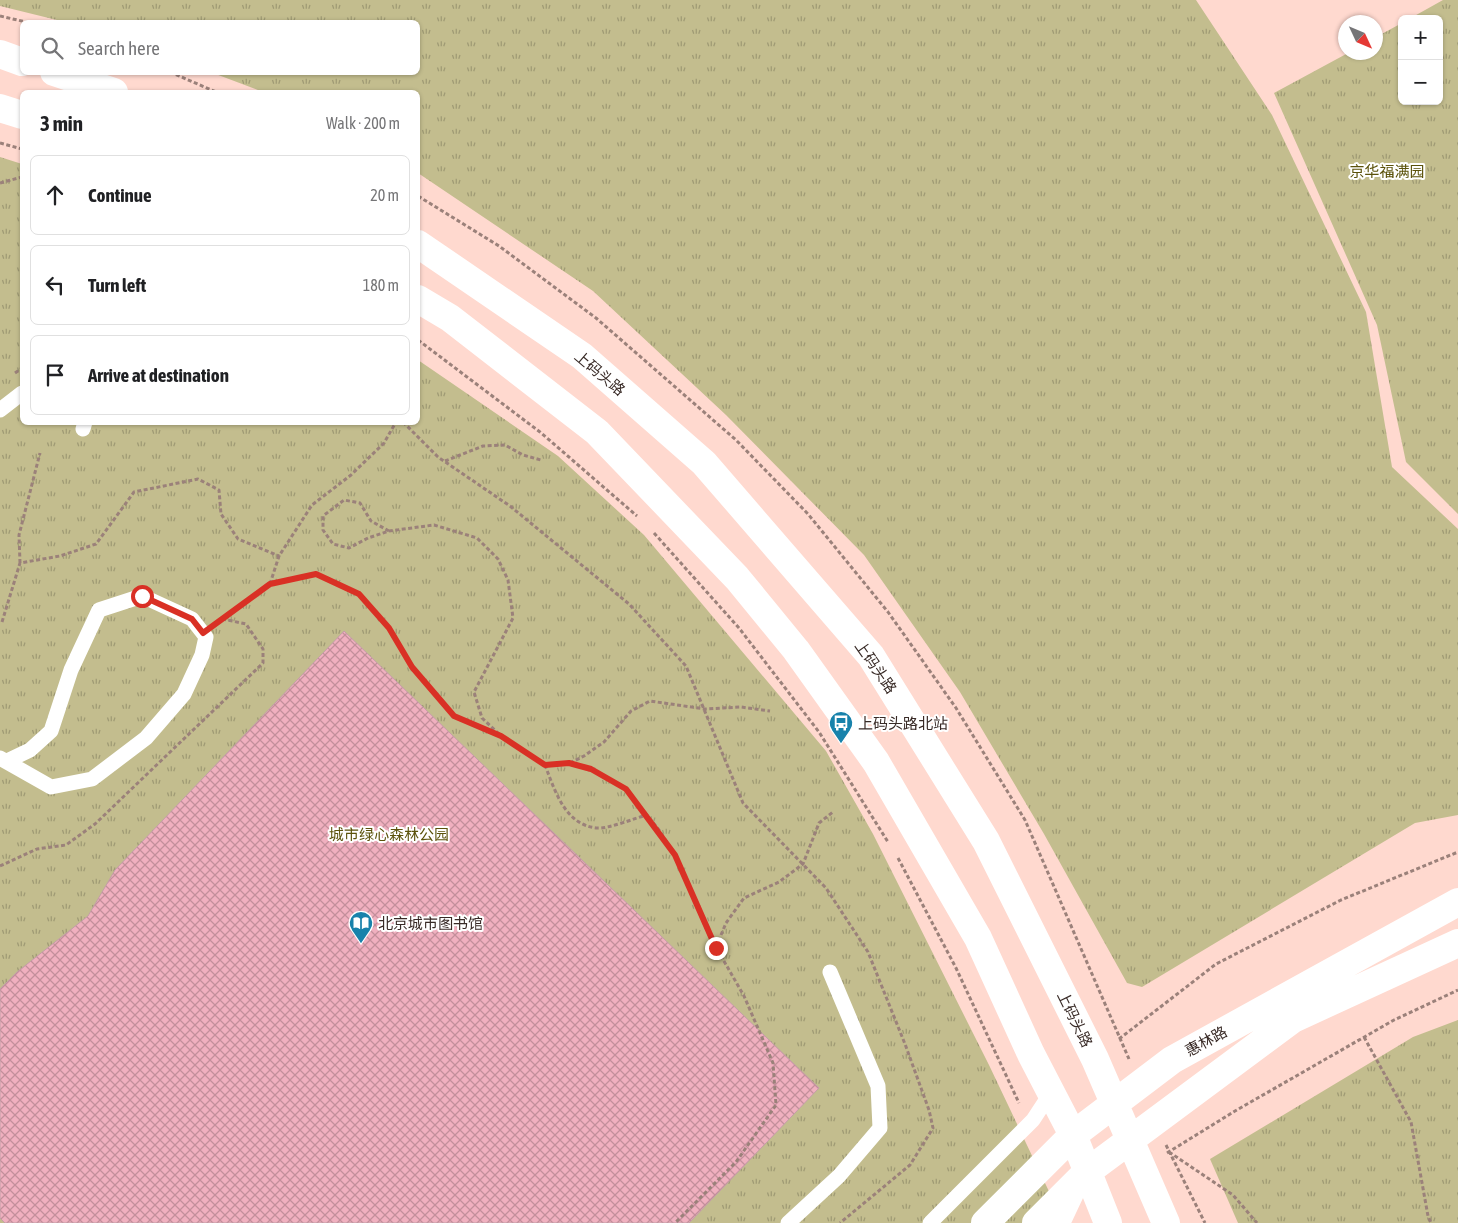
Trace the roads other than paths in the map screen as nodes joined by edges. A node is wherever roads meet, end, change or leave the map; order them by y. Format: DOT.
graph roads {
  1 [pos="0,54"];
  2 [pos="20,61"];
  3 [pos="63,75"];
  4 [pos="108,90"];
  5 [pos="0,108"];
  6 [pos="20,114"];
  7 [pos="420,245"];
  8 [pos="420,300"];
  9 [pos="20,395"];
  10 [pos="0,410"];
  11 [pos="3,760"];
  12 [pos="1458,902"];
  13 [pos="1458,943"];
  14 [pos="830,972"];
  15 [pos="1048,1085"];
  16 [pos="1113,1104"];
  17 [pos="1074,1135"];
  18 [pos="1129,1139"];
  19 [pos="1087,1172"];
  20 [pos="788,1223"];
  21 [pos="930,1223"];
  22 [pos="986,1223"];
  23 [pos="1036,1223"];
  24 [pos="1064,1223"];
  25 [pos="1108,1223"];
  26 [pos="1166,1223"];
  1 -- 2 [label="main road"];
  3 -- 4 [label="main road"];
  5 -- 6 [label="main road"];
  7 -- 16 [label="main road, 上码头路"];
  8 -- 15 [label="main road"];
  9 -- 10 [label="lane"];
  11 -- 11 [label="lane"];
  12 -- 16 [label="main road, 惠林路"];
  13 -- 18 [label="main road, 惠林路"];
  14 -- 20 [label="lane"];
  15 -- 17 [label="main road"];
  15 -- 21 [label="lane"];
  16 -- 17 [label="main road, 惠林路"];
  16 -- 18 [label="main road, 上码头路"];
  17 -- 19 [label="main road"];
  17 -- 22 [label="main road, 惠林路"];
  18 -- 19 [label="main road, 惠林路"];
  18 -- 26 [label="main road, 上码头路"];
  19 -- 23 [label="main road, 惠林路"];
  19 -- 24 [label="lane"];
  19 -- 25 [label="main road"];
}
